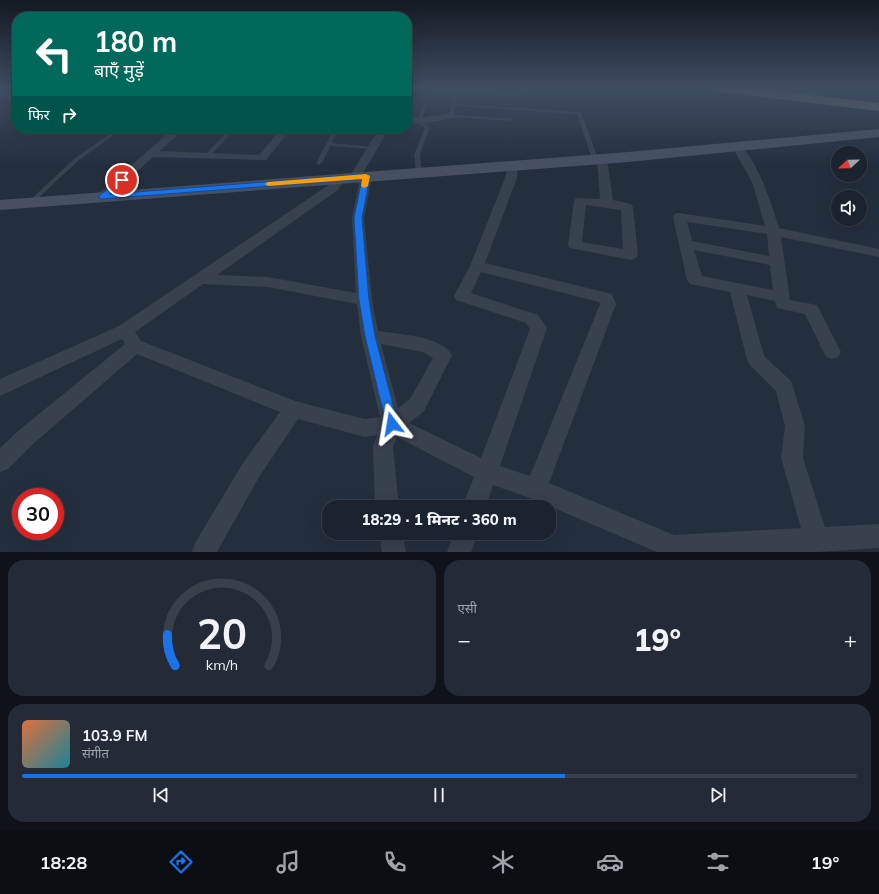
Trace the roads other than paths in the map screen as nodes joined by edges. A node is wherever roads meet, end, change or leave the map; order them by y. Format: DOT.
graph roads {
  1 [pos="423,114"];
  2 [pos="576,114"];
  3 [pos="451,116"];
  4 [pos="412,120"];
  5 [pos="512,120"];
  6 [pos="420,121"];
  7 [pos="879,133"];
  8 [pos="113,134"];
  9 [pos="173,134"];
  10 [pos="228,134"];
  11 [pos="283,134"];
  12 [pos="334,134"];
  13 [pos="381,134"];
  14 [pos="329,144"];
  15 [pos="735,147"];
  16 [pos="373,148"];
  17 [pos="151,154"];
  18 [pos="207,156"];
  19 [pos="598,159"];
  20 [pos="318,163"];
  21 [pos="512,165"];
  22 [pos="418,172"];
  23 [pos="354,177"];
  24 [pos="102,197"];
  25 [pos="31,202"];
  26 [pos="607,203"];
  27 [pos="0,205"];
  28 [pos="773,231"];
  29 [pos="686,244"];
  30 [pos="879,253"];
  31 [pos="777,262"];
  32 [pos="477,266"];
  33 [pos="202,279"];
  34 [pos="737,288"];
  35 [pos="782,297"];
  36 [pos="364,300"];
  37 [pos="370,336"];
  38 [pos="130,338"];
  39 [pos="832,352"];
  40 [pos="0,388"];
  41 [pos="294,409"];
  42 [pos="392,424"];
  43 [pos="0,462"];
  44 [pos="486,472"];
  45 [pos="536,489"];
  46 [pos="387,500"];
  47 [pos="476,500"];
  48 [pos="879,536"];
  49 [pos="392,540"];
  50 [pos="463,540"];
  51 [pos="817,540"];
  52 [pos="677,549"];
  53 [pos="204,552"];
  54 [pos="394,552"];
  55 [pos="459,552"];
  1 -- 6 [label="lane"];
  2 -- 19 [label="lane"];
  3 -- 5 [label="lane"];
  3 -- 6 [label="street"];
  4 -- 6 [label="street"];
  6 -- 22 [label="lane"];
  7 -- 15 [label="main road"];
  8 -- 25 [label="lane"];
  9 -- 17 [label="street"];
  10 -- 18 [label="lane"];
  11 -- 18 [label="street"];
  12 -- 14 [label="lane"];
  13 -- 16 [label="street"];
  14 -- 16 [label="lane"];
  14 -- 20 [label="lane"];
  15 -- 19 [label="main road"];
  15 -- 28 [label="street"];
  16 -- 23 [label="street"];
  17 -- 18 [label="street"];
  17 -- 24 [label="street"];
  19 -- 21 [label="main road"];
  19 -- 26 [label="street"];
  21 -- 22 [label="main road"];
  21 -- 32 [label="street"];
  22 -- 23 [label="main road"];
  23 -- 24 [label="main road"];
  23 -- 33 [label="street"];
  23 -- 36 [label="street"];
  24 -- 25 [label="main road"];
  25 -- 27 [label="main road"];
  26 -- 26 [label="street"];
  28 -- 29 [label="street"];
  28 -- 30 [label="street"];
  28 -- 31 [label="street"];
  29 -- 31 [label="street"];
  29 -- 34 [label="street"];
  31 -- 35 [label="street"];
  32 -- 44 [label="street"];
  32 -- 45 [label="street"];
  33 -- 36 [label="street"];
  33 -- 38 [label="street"];
  34 -- 35 [label="street"];
  34 -- 51 [label="street"];
  35 -- 39 [label="street"];
  36 -- 37 [label="street"];
  37 -- 42 [label="street"];
  37 -- 42 [label="street"];
  38 -- 40 [label="street"];
  38 -- 41 [label="street"];
  38 -- 43 [label="street"];
  41 -- 42 [label="street"];
  41 -- 53 [label="street"];
  42 -- 44 [label="street"];
  42 -- 46 [label="street"];
  44 -- 45 [label="street"];
  44 -- 47 [label="street"];
  45 -- 52 [label="street"];
  48 -- 51 [label="street"];
  49 -- 54 [label="street"];
  50 -- 55 [label="street"];
  51 -- 52 [label="street"];
}
